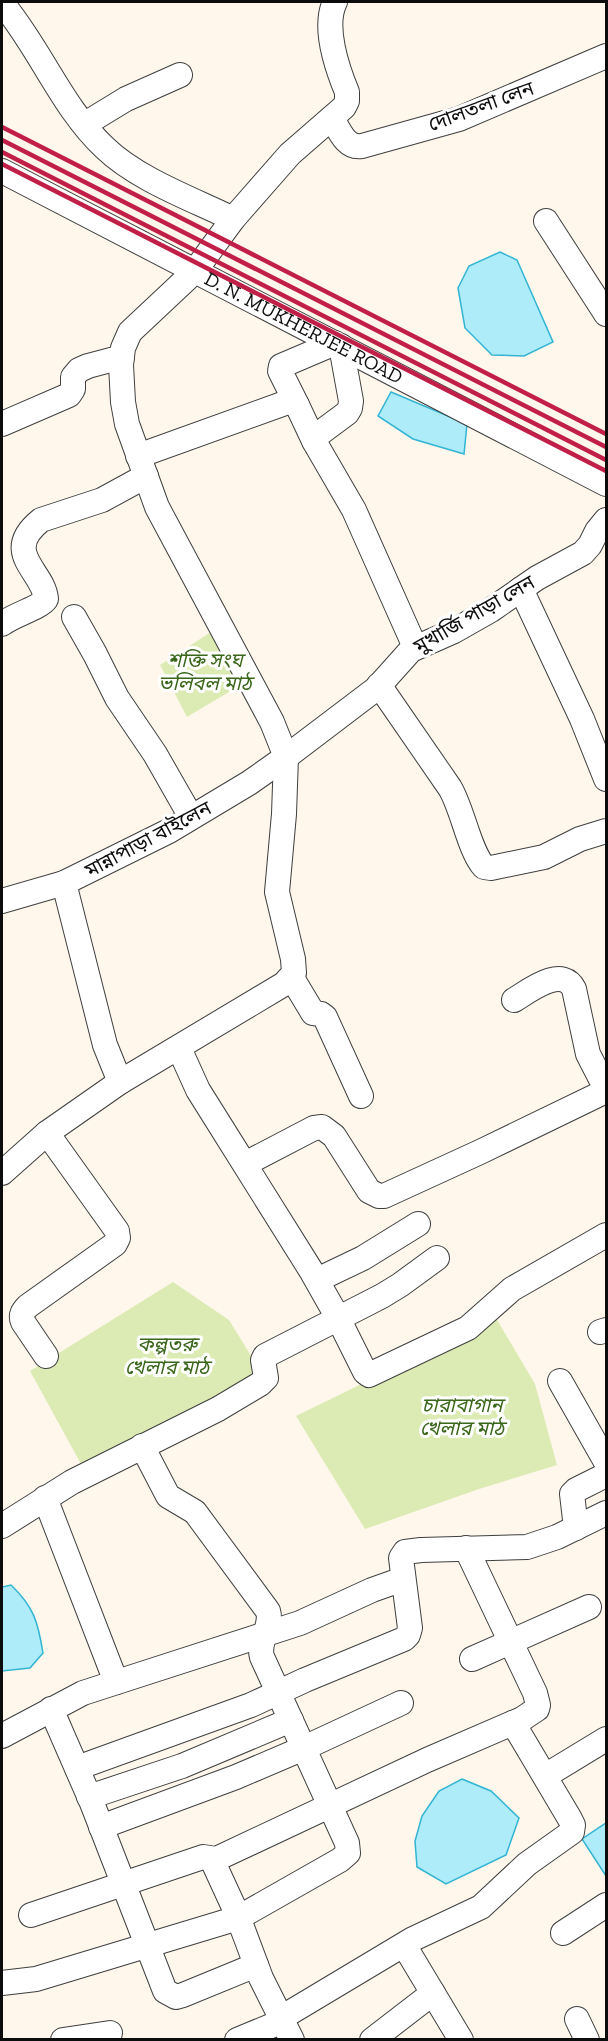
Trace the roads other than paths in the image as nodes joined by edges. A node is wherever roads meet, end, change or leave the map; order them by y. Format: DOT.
graph roads {
  1 [pos="335,2"];
  2 [pos="6,4"];
  3 [pos="606,56"];
  4 [pos="180,75"];
  5 [pos="332,118"];
  6 [pos="85,124"];
  7 [pos="2,171"];
  8 [pos="232,219"];
  9 [pos="546,220"];
  10 [pos="195,271"];
  11 [pos="606,314"];
  12 [pos="338,345"];
  13 [pos="122,357"];
  14 [pos="297,405"];
  15 [pos="2,424"];
  16 [pos="314,441"];
  17 [pos="142,466"];
  18 [pos="606,484"];
  19 [pos="606,520"];
  20 [pos="521,589"];
  21 [pos="74,617"];
  22 [pos="2,624"];
  23 [pos="415,647"];
  24 [pos="379,686"];
  25 [pos="286,757"];
  26 [pos="606,779"];
  27 [pos="192,817"];
  28 [pos="606,831"];
  29 [pos="64,883"];
  30 [pos="2,901"];
  31 [pos="292,978"];
  32 [pos="514,1000"];
  33 [pos="178,1048"];
  34 [pos="120,1082"];
  35 [pos="606,1090"];
  36 [pos="361,1096"];
  37 [pos="47,1132"];
  38 [pos="245,1164"];
  39 [pos="2,1173"];
  40 [pos="418,1224"];
  41 [pos="606,1235"];
  42 [pos="437,1258"];
  43 [pos="316,1280"];
  44 [pos="338,1318"];
  45 [pos="46,1356"];
  46 [pos="560,1381"];
  47 [pos="142,1446"];
  48 [pos="606,1462"];
  49 [pos="606,1475"];
  50 [pos="45,1498"];
  51 [pos="606,1513"];
  52 [pos="2,1526"];
  53 [pos="576,1528"];
  54 [pos="466,1548"];
  55 [pos="403,1579"];
  56 [pos="589,1607"];
  57 [pos="264,1635"];
  58 [pos="511,1642"];
  59 [pos="472,1659"];
  60 [pos="116,1682"];
  61 [pos="278,1692"];
  62 [pos="401,1703"];
  63 [pos="51,1709"];
  64 [pos="291,1720"];
  65 [pos="513,1723"];
  66 [pos="2,1736"];
  67 [pos="606,1739"];
  68 [pos="304,1748"];
  69 [pos="77,1768"];
  70 [pos="545,1776"];
  71 [pos="89,1797"];
  72 [pos="330,1806"];
  73 [pos="101,1827"];
  74 [pos="212,1861"];
  75 [pos="124,1884"];
  76 [pos="606,1905"];
  77 [pos="31,1916"];
  78 [pos="238,1918"];
  79 [pos="563,1933"];
  80 [pos="146,1944"];
  81 [pos="404,1945"];
  82 [pos="256,1965"];
  83 [pos="2,1983"];
  84 [pos="433,1993"];
  85 [pos="285,2026"];
  86 [pos="110,2033"];
  87 [pos="63,2040"];
  88 [pos="237,2040"];
  89 [pos="372,2040"];
  90 [pos="461,2040"];
  1 -- 5 [label="street"];
  2 -- 6 [label="street"];
  3 -- 5 [label="street, দোলতলা লেন"];
  4 -- 6 [label="street"];
  5 -- 8 [label="street"];
  6 -- 8 [label="street"];
  7 -- 10 [label="street, D. N. MUKHERJEE ROAD"];
  8 -- 10 [label="street"];
  9 -- 11 [label="street"];
  10 -- 12 [label="street, D. N. MUKHERJEE ROAD"];
  10 -- 13 [label="street"];
  12 -- 14 [label="street"];
  12 -- 16 [label="street"];
  12 -- 18 [label="street, D. N. MUKHERJEE ROAD"];
  13 -- 15 [label="street"];
  13 -- 17 [label="street"];
  14 -- 16 [label="street"];
  14 -- 17 [label="street"];
  16 -- 23 [label="street"];
  17 -- 22 [label="street"];
  17 -- 25 [label="street"];
  19 -- 20 [label="street, মুখার্জি পাড়া লেন"];
  20 -- 23 [label="street, মুখার্জি পাড়া লেন"];
  20 -- 26 [label="street"];
  21 -- 27 [label="street"];
  23 -- 24 [label="street, মুখার্জি পাড়া লেন"];
  24 -- 25 [label="street, মুখার্জি পাড়া লেন"];
  24 -- 28 [label="street"];
  25 -- 27 [label="street, মান্নাপাড়া বাইলেন"];
  25 -- 31 [label="street"];
  27 -- 29 [label="street, মান্নাপাড়া বাইলেন"];
  29 -- 30 [label="street, মান্নাপাড়া বাইলেন"];
  29 -- 34 [label="street"];
  31 -- 33 [label="street"];
  31 -- 36 [label="street"];
  32 -- 35 [label="street"];
  33 -- 34 [label="street"];
  33 -- 38 [label="street"];
  34 -- 37 [label="street"];
  35 -- 38 [label="street"];
  37 -- 39 [label="street"];
  37 -- 45 [label="street"];
  38 -- 43 [label="street"];
  40 -- 43 [label="street"];
  41 -- 44 [label="street"];
  42 -- 44 [label="street"];
  43 -- 44 [label="street"];
  44 -- 47 [label="street"];
  46 -- 48 [label="street"];
  47 -- 50 [label="street"];
  47 -- 57 [label="street"];
  49 -- 53 [label="street"];
  50 -- 52 [label="street"];
  50 -- 60 [label="street"];
  51 -- 53 [label="street"];
  53 -- 54 [label="street"];
  54 -- 55 [label="street"];
  54 -- 58 [label="street"];
  55 -- 57 [label="street"];
  55 -- 61 [label="street"];
  56 -- 58 [label="street"];
  57 -- 60 [label="street"];
  57 -- 61 [label="street"];
  58 -- 59 [label="street"];
  58 -- 65 [label="street"];
  60 -- 63 [label="street"];
  61 -- 64 [label="street"];
  61 -- 69 [label="street"];
  62 -- 68 [label="street"];
  63 -- 66 [label="street"];
  63 -- 69 [label="street"];
  64 -- 68 [label="street"];
  64 -- 71 [label="street"];
  65 -- 70 [label="street"];
  65 -- 72 [label="street"];
  67 -- 70 [label="street"];
  68 -- 72 [label="street"];
  68 -- 73 [label="street"];
  69 -- 71 [label="street"];
  70 -- 81 [label="street"];
  71 -- 73 [label="street"];
  72 -- 74 [label="street"];
  72 -- 78 [label="street"];
  73 -- 75 [label="street"];
  74 -- 75 [label="street"];
  74 -- 78 [label="street"];
  75 -- 77 [label="street"];
  75 -- 80 [label="street"];
  76 -- 79 [label="street"];
  78 -- 80 [label="street"];
  78 -- 82 [label="street"];
  80 -- 82 [label="street"];
  80 -- 83 [label="street"];
  81 -- 84 [label="street"];
  81 -- 85 [label="street"];
  82 -- 85 [label="street"];
  84 -- 89 [label="street"];
  84 -- 90 [label="street"];
  85 -- 88 [label="street"];
  86 -- 87 [label="street"];
}
